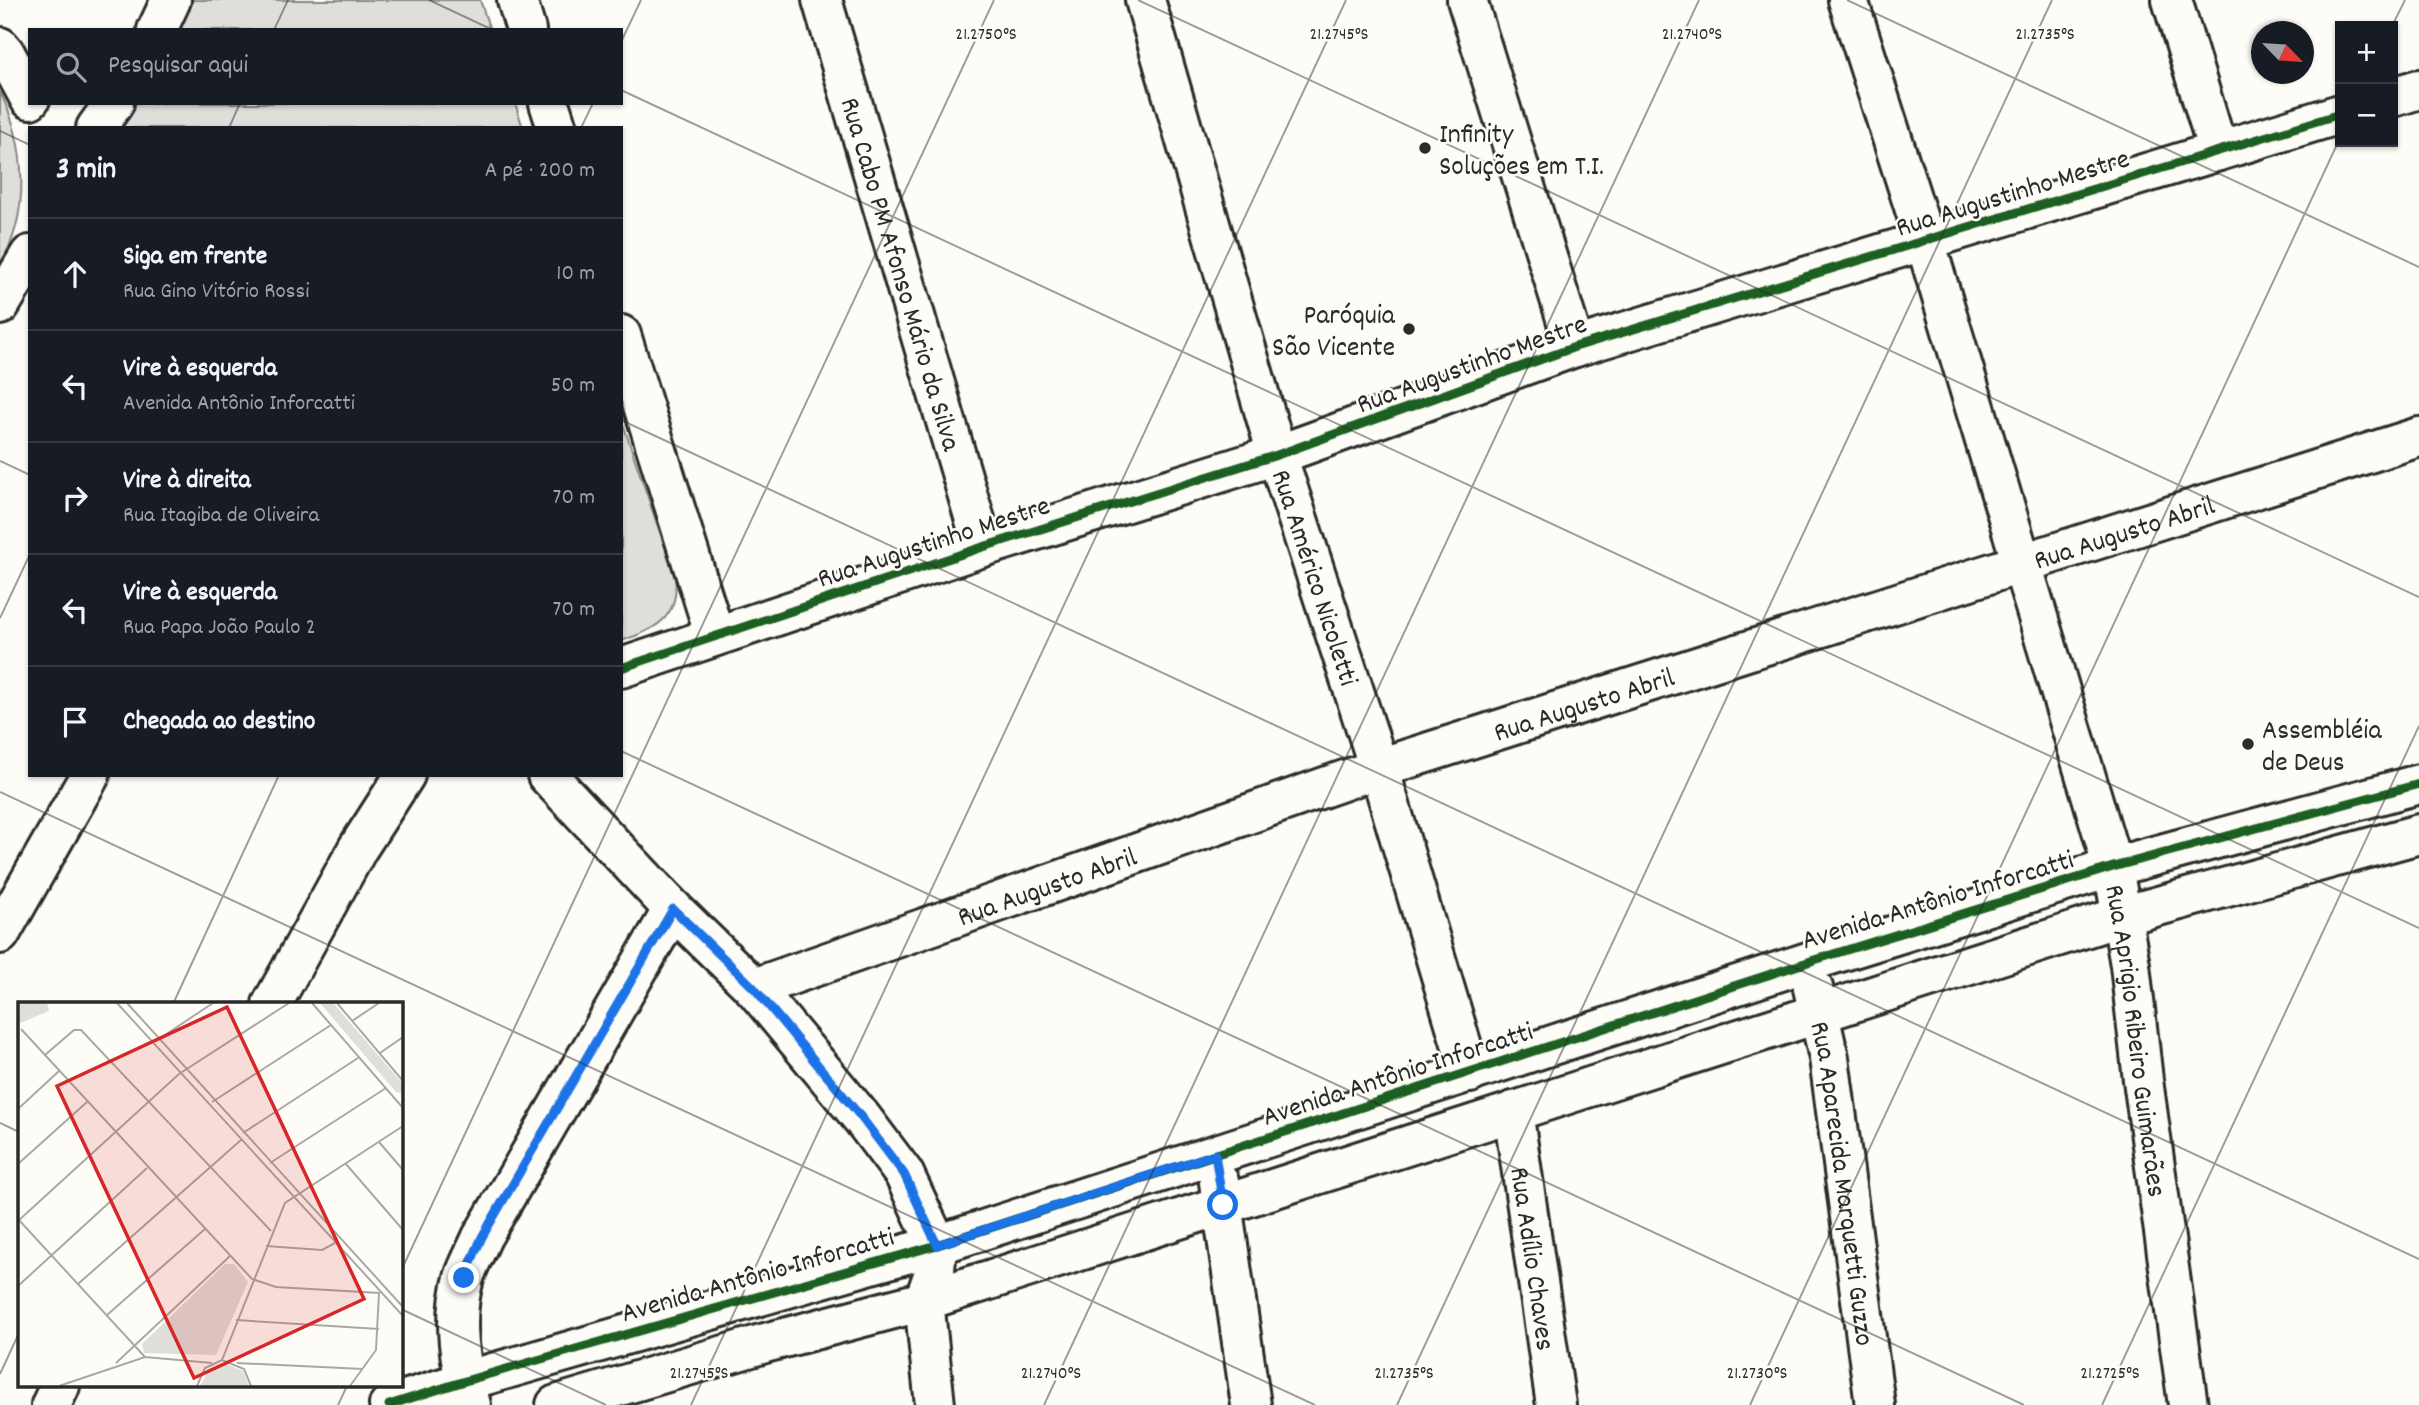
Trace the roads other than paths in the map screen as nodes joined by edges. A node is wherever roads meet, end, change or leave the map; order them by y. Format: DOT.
graph roads {
  1 [pos="172,0"];
  2 [pos="517,0"];
  3 [pos="822,0"];
  4 [pos="1145,0"];
  5 [pos="1467,0"];
  6 [pos="1848,0"];
  7 [pos="2172,0"];
  8 [pos="158,28"];
  9 [pos="525,28"];
  10 [pos="0,47"];
  11 [pos="2419,89"];
  12 [pos="28,95"];
  13 [pos="2398,95"];
  14 [pos="33,105"];
  15 [pos="113,105"];
  16 [pos="550,105"];
  17 [pos="2335,116"];
  18 [pos="39,126"];
  19 [pos="97,126"];
  20 [pos="556,126"];
  21 [pos="2218,151"];
  22 [pos="1925,241"];
  23 [pos="28,258"];
  24 [pos="0,305"];
  25 [pos="623,341"];
  26 [pos="1575,347"];
  27 [pos="2419,437"];
  28 [pos="1277,455"];
  29 [pos="983,547"];
  30 [pos="2022,562"];
  31 [pos="715,636"];
  32 [pos="623,667"];
  33 [pos="1379,768"];
  34 [pos="89,777"];
  35 [pos="404,777"];
  36 [pos="549,777"];
  37 [pos="2413,785"];
  38 [pos="2419,836"];
  39 [pos="2113,867"];
  40 [pos="673,909"];
  41 [pos="2122,916"];
  42 [pos="0,934"];
  43 [pos="1808,962"];
  44 [pos="754,988"];
  45 [pos="273,1002"];
  46 [pos="1818,1012"];
  47 [pos="1470,1073"];
  48 [pos="1513,1111"];
  49 [pos="1215,1154"];
  50 [pos="1223,1205"];
  51 [pos="937,1245"];
  52 [pos="924,1301"];
  53 [pos="59,1388"];
  54 [pos="468,1393"];
  55 [pos="51,1405"];
  56 [pos="389,1405"];
  57 [pos="556,1405"];
  58 [pos="935,1405"];
  59 [pos="1251,1405"];
  60 [pos="1556,1405"];
  61 [pos="1875,1405"];
  62 [pos="2188,1405"];
  1 -- 8 [label="street"];
  2 -- 9 [label="street"];
  3 -- 29 [label="street, Rua Cabo PM Afonso Mário da Silva"];
  4 -- 28 [label="street, Rua Américo Nicoletti"];
  5 -- 26 [label="street"];
  6 -- 22 [label="street, Rua Aprigio Ribeiro Guimarães"];
  7 -- 21 [label="street"];
  10 -- 12 [label="street"];
  11 -- 13 [label="street"];
  14 -- 18 [label="street"];
  15 -- 19 [label="street"];
  16 -- 20 [label="street"];
  17 -- 21 [label="street, Rua Augustinho Mestre"];
  21 -- 22 [label="street, Rua Augustinho Mestre"];
  22 -- 26 [label="street, Rua Augustinho Mestre"];
  22 -- 30 [label="street, Rua Aprigio Ribeiro Guimarães"];
  23 -- 24 [label="street"];
  25 -- 31 [label="street"];
  26 -- 28 [label="street, Rua Augustinho Mestre"];
  27 -- 30 [label="street, Rua Augusto Abril"];
  28 -- 29 [label="street, Rua Augustinho Mestre"];
  28 -- 33 [label="street, Rua Américo Nicoletti"];
  29 -- 31 [label="street, Rua Augustinho Mestre"];
  30 -- 33 [label="street, Rua Augusto Abril"];
  30 -- 39 [label="street, Rua Aprigio Ribeiro Guimarães"];
  31 -- 32 [label="street, Rua Augustinho Mestre"];
  33 -- 44 [label="street, Rua Augusto Abril"];
  33 -- 47 [label="street, Rua Américo Nicoletti"];
  34 -- 42 [label="street"];
  35 -- 45 [label="street"];
  36 -- 40 [label="street"];
  37 -- 38 [label="street"];
  37 -- 39 [label="street, Avenida Antônio Inforcatti"];
  38 -- 41 [label="street"];
  39 -- 41 [label="street, Rua Aprigio Ribeiro Guimarães"];
  39 -- 43 [label="street, Avenida Antônio Inforcatti"];
  40 -- 44 [label="street"];
  40 -- 54 [label="street"];
  41 -- 46 [label="street"];
  41 -- 62 [label="street, Rua Aprigio Ribeiro Guimarães"];
  43 -- 46 [label="street, Rua Aparecida Marquetti Guzzo"];
  43 -- 47 [label="street, Avenida Antônio Inforcatti"];
  44 -- 51 [label="street"];
  46 -- 48 [label="street"];
  46 -- 61 [label="street, Rua Aparecida Marquetti Guzzo"];
  47 -- 49 [label="street, Avenida Antônio Inforcatti"];
  48 -- 50 [label="street"];
  48 -- 60 [label="street, Rua Adílio Chaves"];
  49 -- 50 [label="street"];
  49 -- 51 [label="street, Avenida Antônio Inforcatti"];
  50 -- 52 [label="street"];
  50 -- 59 [label="street"];
  51 -- 52 [label="street"];
  51 -- 54 [label="street, Avenida Antônio Inforcatti"];
  52 -- 57 [label="street"];
  52 -- 58 [label="street"];
  53 -- 55 [label="street"];
  54 -- 56 [label="street, Avenida Antônio Inforcatti"];
}
